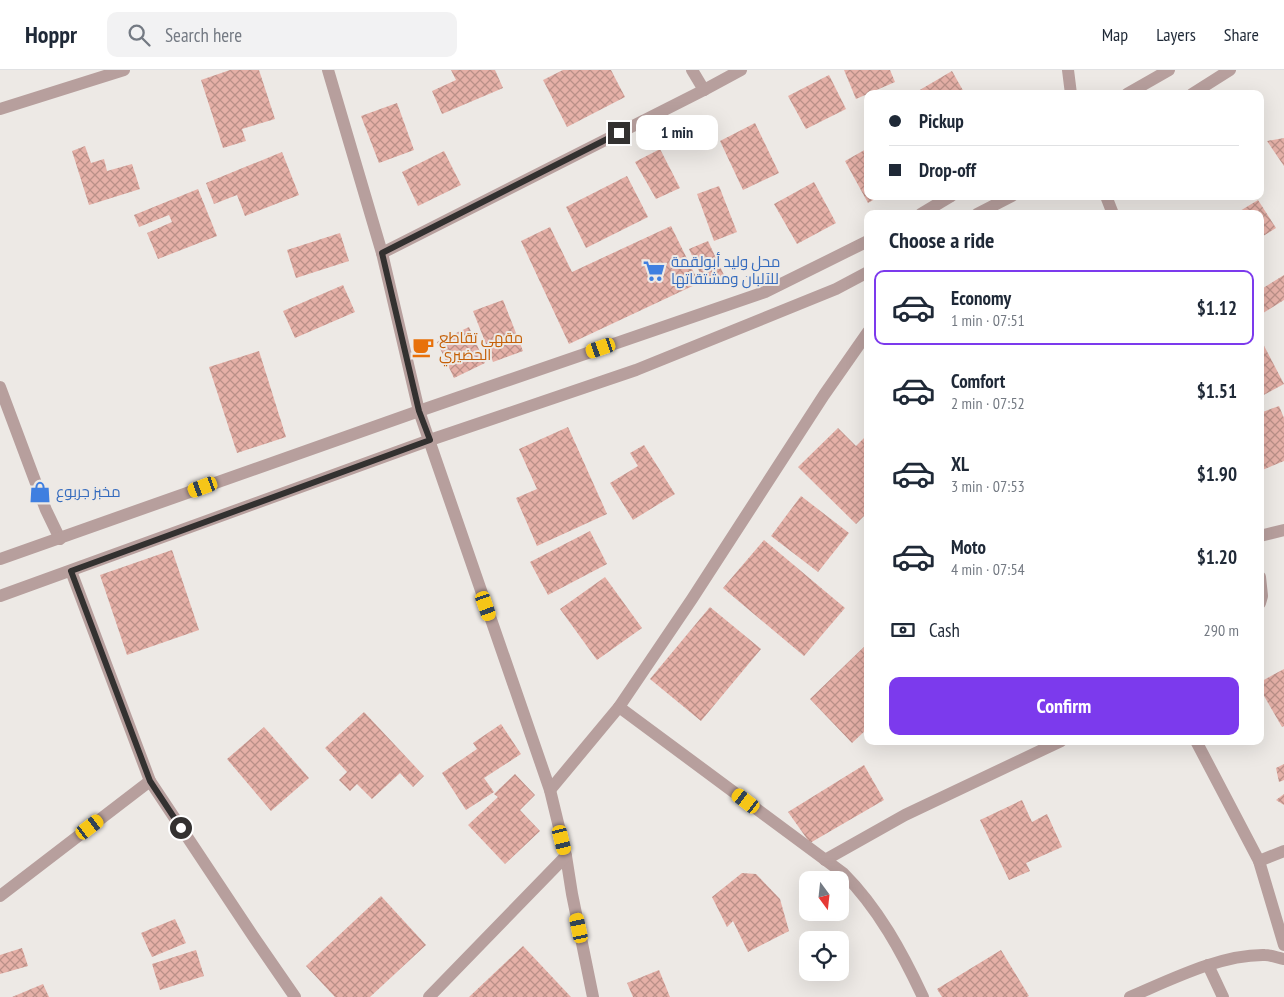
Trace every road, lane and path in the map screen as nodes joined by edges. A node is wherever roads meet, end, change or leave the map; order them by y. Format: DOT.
graph roads {
  1 [pos="124,70"];
  2 [pos="328,70"];
  3 [pos="692,70"];
  4 [pos="741,70"];
  5 [pos="1068,70"];
  6 [pos="1169,70"];
  7 [pos="1230,70"];
  8 [pos="704,90"];
  9 [pos="1070,90"];
  10 [pos="1134,90"];
  11 [pos="1198,90"];
  12 [pos="0,110"];
  13 [pos="944,200"];
  14 [pos="1004,200"];
  15 [pos="928,210"];
  16 [pos="985,210"];
  17 [pos="864,242"];
  18 [pos="382,253"];
  19 [pos="864,274"];
  20 [pos="864,338"];
  21 [pos="0,387"];
  22 [pos="419,411"];
  23 [pos="430,440"];
  24 [pos="1284,530"];
  25 [pos="1264,535"];
  26 [pos="60,539"];
  27 [pos="0,559"];
  28 [pos="71,571"];
  29 [pos="0,596"];
  30 [pos="619,707"];
  31 [pos="1053,745"];
  32 [pos="1198,745"];
  33 [pos="150,781"];
  34 [pos="550,790"];
  35 [pos="1284,851"];
  36 [pos="566,856"];
  37 [pos="825,860"];
  38 [pos="1259,861"];
  39 [pos="0,896"];
  40 [pos="1284,944"];
  41 [pos="1284,959"];
  42 [pos="1208,965"];
  43 [pos="295,997"];
  44 [pos="429,997"];
  45 [pos="593,997"];
  46 [pos="922,997"];
  47 [pos="1130,997"];
  48 [pos="1223,997"];
  1 -- 12 [label="street"];
  2 -- 18 [label="street"];
  3 -- 8 [label="street"];
  4 -- 8 [label="street"];
  5 -- 9 [label="street"];
  6 -- 10 [label="street"];
  7 -- 11 [label="street"];
  8 -- 18 [label="street"];
  13 -- 15 [label="street"];
  14 -- 16 [label="street"];
  17 -- 22 [label="street"];
  18 -- 22 [label="street"];
  19 -- 23 [label="street"];
  20 -- 30 [label="street"];
  21 -- 26 [label="street"];
  22 -- 23 [label="street"];
  22 -- 26 [label="street"];
  23 -- 28 [label="street"];
  23 -- 34 [label="street"];
  24 -- 25 [label="street"];
  26 -- 27 [label="street"];
  28 -- 29 [label="street"];
  28 -- 33 [label="street"];
  30 -- 34 [label="street"];
  30 -- 37 [label="street"];
  31 -- 37 [label="street"];
  32 -- 38 [label="street"];
  33 -- 39 [label="street"];
  33 -- 43 [label="street"];
  34 -- 36 [label="street"];
  35 -- 38 [label="street"];
  36 -- 44 [label="street"];
  36 -- 45 [label="street"];
  37 -- 46 [label="street"];
  38 -- 40 [label="street"];
  41 -- 42 [label="street"];
  42 -- 47 [label="street"];
  42 -- 48 [label="street"];
}
